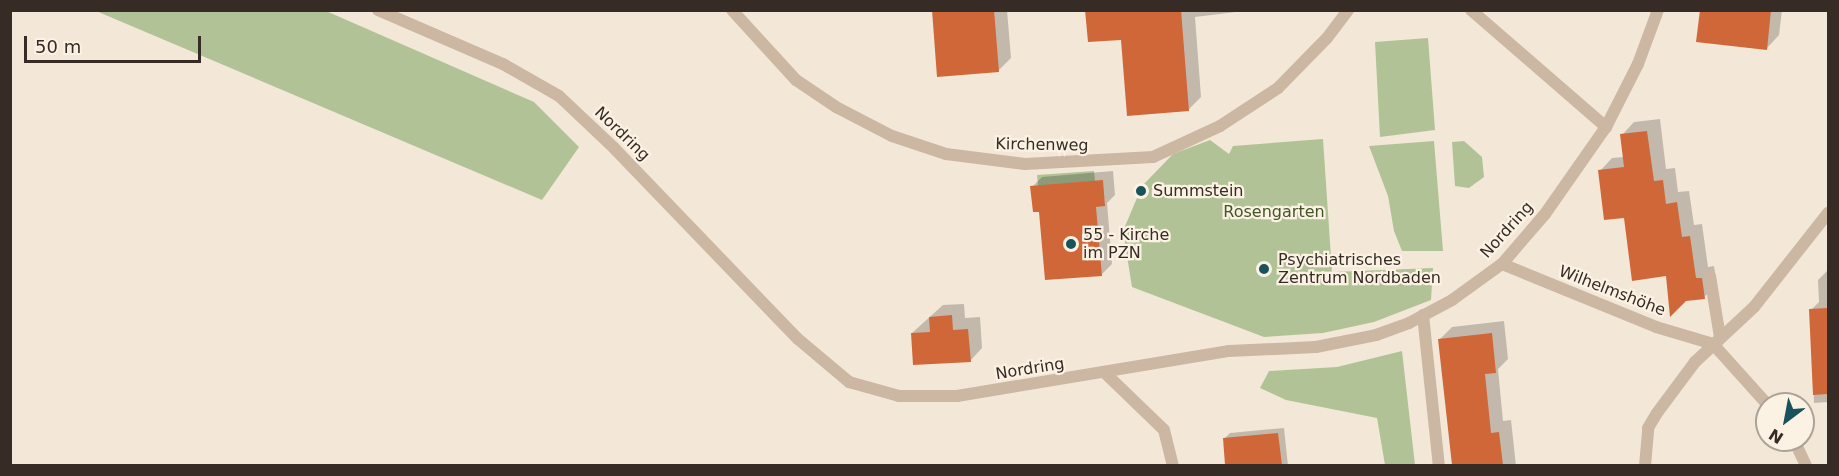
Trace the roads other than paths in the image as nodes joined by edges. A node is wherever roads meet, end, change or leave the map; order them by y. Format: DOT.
graph roads {
  1 [pos="378,10"];
  2 [pos="732,10"];
  3 [pos="1348,10"];
  4 [pos="1471,10"];
  5 [pos="1658,10"];
  6 [pos="1606,127"];
  7 [pos="1828,213"];
  8 [pos="1814,233"];
  9 [pos="1828,233"];
  10 [pos="1502,264"];
  11 [pos="1710,276"];
  12 [pos="1423,315"];
  13 [pos="1716,341"];
  14 [pos="1104,372"];
  15 [pos="1757,392"];
  16 [pos="1173,465"];
  17 [pos="1438,465"];
  18 [pos="1645,465"];
  1 -- 14 [label="lane, Nordring"];
  2 -- 3 [label="lane, Kirchenweg"];
  4 -- 6 [label="lane"];
  5 -- 6 [label="lane, Nordring"];
  6 -- 10 [label="lane, Nordring"];
  7 -- 8 [label="lane"];
  8 -- 9 [label="lane"];
  8 -- 13 [label="lane"];
  10 -- 12 [label="lane, Nordring"];
  10 -- 13 [label="lane, Wilhelmshöhe"];
  11 -- 13 [label="lane"];
  12 -- 14 [label="lane, Nordring"];
  12 -- 17 [label="lane"];
  13 -- 15 [label="lane"];
  13 -- 18 [label="lane"];
  14 -- 16 [label="lane"];
}
